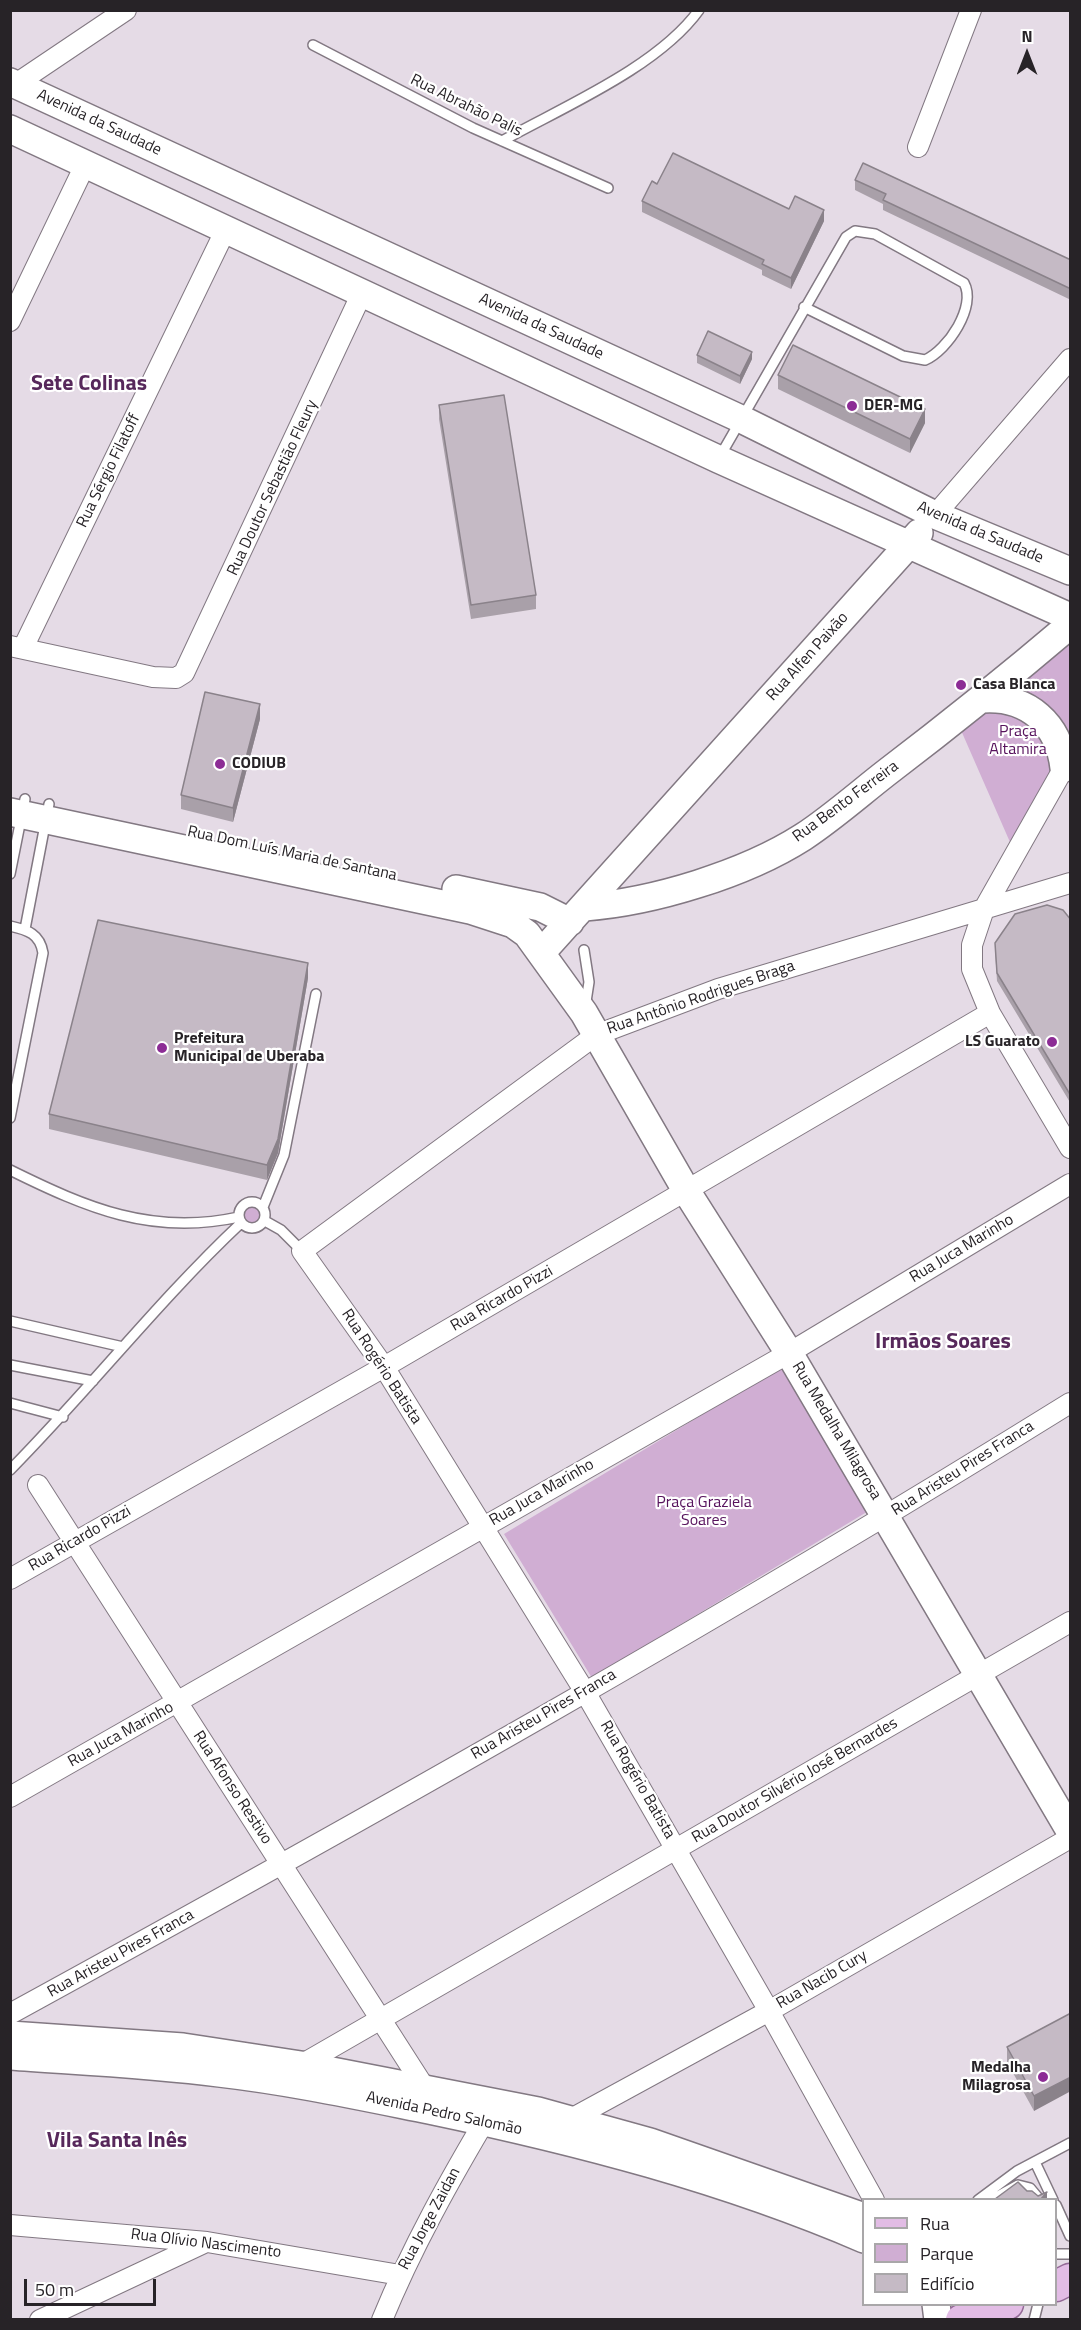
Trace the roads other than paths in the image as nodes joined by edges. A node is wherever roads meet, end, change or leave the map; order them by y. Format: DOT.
graph roads {
  1 [pos="126,10"];
  2 [pos="699,10"];
  3 [pos="971,10"];
  4 [pos="313,45"];
  5 [pos="13,85"];
  6 [pos="10,129"];
  7 [pos="501,141"];
  8 [pos="918,147"];
  9 [pos="86,163"];
  10 [pos="608,188"];
  11 [pos="226,229"];
  12 [pos="362,293"];
  13 [pos="804,307"];
  14 [pos="10,321"];
  15 [pos="1071,359"];
  16 [pos="741,419"];
  17 [pos="718,459"];
  18 [pos="935,515"];
  19 [pos="908,544"];
  20 [pos="1071,572"];
  21 [pos="1071,617"];
  22 [pos="1071,625"];
  23 [pos="17,647"];
  24 [pos="983,699"];
  25 [pos="1067,762"];
  26 [pos="27,807"];
  27 [pos="10,874"];
  28 [pos="1071,883"];
  29 [pos="984,909"];
  30 [pos="577,915"];
  31 [pos="10,926"];
  32 [pos="25,929"];
  33 [pos="584,950"];
  34 [pos="542,952"];
  35 [pos="316,994"];
  36 [pos="990,1012"];
  37 [pos="590,1024"];
  38 [pos="10,1118"];
  39 [pos="1071,1148"];
  40 [pos="10,1170"];
  41 [pos="1071,1184"];
  42 [pos="687,1192"];
  43 [pos="263,1207"];
  44 [pos="240,1220"];
  45 [pos="265,1221"];
  46 [pos="302,1251"];
  47 [pos="10,1321"];
  48 [pos="123,1347"];
  49 [pos="789,1353"];
  50 [pos="10,1365"];
  51 [pos="384,1367"];
  52 [pos="93,1381"];
  53 [pos="10,1403"];
  54 [pos="1071,1403"];
  55 [pos="63,1417"];
  56 [pos="10,1470"];
  57 [pos="38,1485"];
  58 [pos="887,1517"];
  59 [pos="481,1528"];
  60 [pos="75,1542"];
  61 [pos="10,1579"];
  62 [pos="1071,1622"];
  63 [pos="978,1675"];
  64 [pos="585,1692"];
  65 [pos="178,1703"];
  66 [pos="10,1797"];
  67 [pos="1071,1831"];
  68 [pos="1071,1838"];
  69 [pos="677,1850"];
  70 [pos="281,1865"];
  71 [pos="769,2011"];
  72 [pos="10,2014"];
  73 [pos="380,2021"];
  74 [pos="10,2036"];
  75 [pos="10,2056"];
  76 [pos="302,2065"];
  77 [pos="426,2090"];
  78 [pos="489,2112"];
  79 [pos="571,2119"];
  80 [pos="1071,2143"];
  81 [pos="1035,2162"];
  82 [pos="873,2198"];
  83 [pos="979,2198"];
  84 [pos="993,2198"];
  85 [pos="1039,2198"];
  86 [pos="1053,2198"];
  87 [pos="1057,2207"];
  88 [pos="862,2216"];
  89 [pos="10,2225"];
  90 [pos="1071,2236"];
  91 [pos="862,2238"];
  92 [pos="207,2242"];
  93 [pos="400,2275"];
  94 [pos="1071,2279"];
  95 [pos="1057,2286"];
  96 [pos="1002,2306"];
  97 [pos="40,2319"];
  98 [pos="382,2319"];
  99 [pos="961,2319"];
  1 -- 5 [label="street"];
  2 -- 7 [label="lane"];
  3 -- 8 [label="street"];
  4 -- 7 [label="lane, Rua Abrahão Palis"];
  5 -- 16 [label="street, Avenida da Saudade"];
  6 -- 9 [label="street"];
  7 -- 10 [label="lane, Rua Abrahão Palis"];
  9 -- 11 [label="street"];
  9 -- 14 [label="street"];
  11 -- 12 [label="street"];
  11 -- 23 [label="street, Rua Sérgio Filatoff"];
  12 -- 17 [label="street"];
  12 -- 23 [label="street, Rua Doutor Sebastião Fleury"];
  13 -- 13 [label="lane"];
  13 -- 16 [label="lane"];
  15 -- 18 [label="street, Rua Alfen Paixão"];
  16 -- 17 [label="lane"];
  16 -- 18 [label="street, Avenida da Saudade"];
  17 -- 19 [label="street"];
  18 -- 19 [label="street, Rua Alfen Paixão"];
  18 -- 20 [label="street, Avenida da Saudade"];
  19 -- 21 [label="street"];
  19 -- 30 [label="street, Rua Alfen Paixão"];
  22 -- 24 [label="street, Rua Bento Ferreira"];
  24 -- 25 [label="street"];
  24 -- 30 [label="street, Rua Bento Ferreira"];
  25 -- 29 [label="street"];
  26 -- 27 [label="lane"];
  26 -- 30 [label="street, Rua Dom Luís Maria de Santana"];
  26 -- 32 [label="lane"];
  26 -- 34 [label="street, Rua Dom Luís Maria de Santana"];
  28 -- 29 [label="street, Rua Antônio Rodrigues Braga"];
  29 -- 36 [label="street"];
  29 -- 37 [label="street, Rua Antônio Rodrigues Braga"];
  30 -- 34 [label="street, Rua Alfen Paixão"];
  31 -- 32 [label="lane"];
  32 -- 38 [label="lane"];
  33 -- 37 [label="lane"];
  34 -- 37 [label="street, Rua Dom Luís Maria de Santana"];
  35 -- 43 [label="lane"];
  36 -- 39 [label="street"];
  36 -- 42 [label="street, Rua Ricardo Pizzi"];
  37 -- 42 [label="street, Rua Medalha Milagrosa"];
  37 -- 46 [label="street, Rua Antônio Rodrigues Braga"];
  40 -- 44 [label="lane"];
  41 -- 49 [label="street, Rua Juca Marinho"];
  42 -- 49 [label="street, Rua Medalha Milagrosa"];
  42 -- 51 [label="street, Rua Ricardo Pizzi"];
  43 -- 44 [label="lane"];
  43 -- 45 [label="lane"];
  44 -- 45 [label="lane"];
  44 -- 48 [label="lane"];
  45 -- 46 [label="lane"];
  46 -- 51 [label="street, Rua Rogério Batista"];
  47 -- 48 [label="lane"];
  48 -- 52 [label="lane"];
  49 -- 58 [label="street, Rua Medalha Milagrosa"];
  49 -- 59 [label="street, Rua Juca Marinho"];
  50 -- 52 [label="lane"];
  51 -- 59 [label="street, Rua Rogério Batista"];
  51 -- 60 [label="street, Rua Ricardo Pizzi"];
  52 -- 55 [label="lane"];
  53 -- 55 [label="lane"];
  54 -- 58 [label="street, Rua Aristeu Pires Franca"];
  55 -- 56 [label="lane"];
  57 -- 60 [label="street, Rua Afonso Restivo"];
  58 -- 63 [label="street, Rua Medalha Milagrosa"];
  58 -- 64 [label="street, Rua Aristeu Pires Franca"];
  59 -- 64 [label="street, Rua Rogério Batista"];
  59 -- 65 [label="street, Rua Juca Marinho"];
  60 -- 61 [label="street, Rua Ricardo Pizzi"];
  60 -- 65 [label="street, Rua Afonso Restivo"];
  62 -- 63 [label="street, Rua Doutor Silvério José Bernardes"];
  63 -- 67 [label="street, Rua Medalha Milagrosa"];
  63 -- 69 [label="street, Rua Doutor Silvério José Bernardes"];
  64 -- 69 [label="street, Rua Rogério Batista"];
  64 -- 70 [label="street, Rua Aristeu Pires Franca"];
  65 -- 66 [label="street, Rua Juca Marinho"];
  65 -- 70 [label="street, Rua Afonso Restivo"];
  68 -- 71 [label="street, Rua Nacib Cury"];
  69 -- 71 [label="street, Rua Rogério Batista"];
  69 -- 73 [label="street, Rua Doutor Silvério José Bernardes"];
  70 -- 72 [label="street, Rua Aristeu Pires Franca"];
  70 -- 73 [label="street, Rua Afonso Restivo"];
  71 -- 79 [label="street, Rua Nacib Cury"];
  71 -- 82 [label="street, Rua Rogério Batista"];
  73 -- 76 [label="street, Rua Doutor Silvério José Bernardes"];
  73 -- 77 [label="street, Rua Afonso Restivo"];
  74 -- 76 [label="street, Avenida Pedro Salomão"];
  75 -- 78 [label="street, Avenida Pedro Salomão"];
  76 -- 77 [label="street, Avenida Pedro Salomão"];
  77 -- 78 [label="street, Avenida Pedro Salomão"];
  78 -- 79 [label="street, Avenida Pedro Salomão"];
  78 -- 91 [label="street, Avenida Pedro Salomão"];
  78 -- 93 [label="street, Rua Jorge Zaidan"];
  79 -- 88 [label="street, Avenida Pedro Salomão"];
  80 -- 81 [label="lane"];
  81 -- 83 [label="lane"];
  81 -- 86 [label="lane"];
  84 -- 85 [label="lane"];
  87 -- 90 [label="lane"];
  89 -- 92 [label="street, Rua Olívio Nascimento"];
  92 -- 93 [label="street, Rua Olívio Nascimento"];
  92 -- 97 [label="street"];
  93 -- 98 [label="street, Rua Jorge Zaidan"];
  94 -- 95 [label="main road"];
  96 -- 99 [label="main road"];
}
